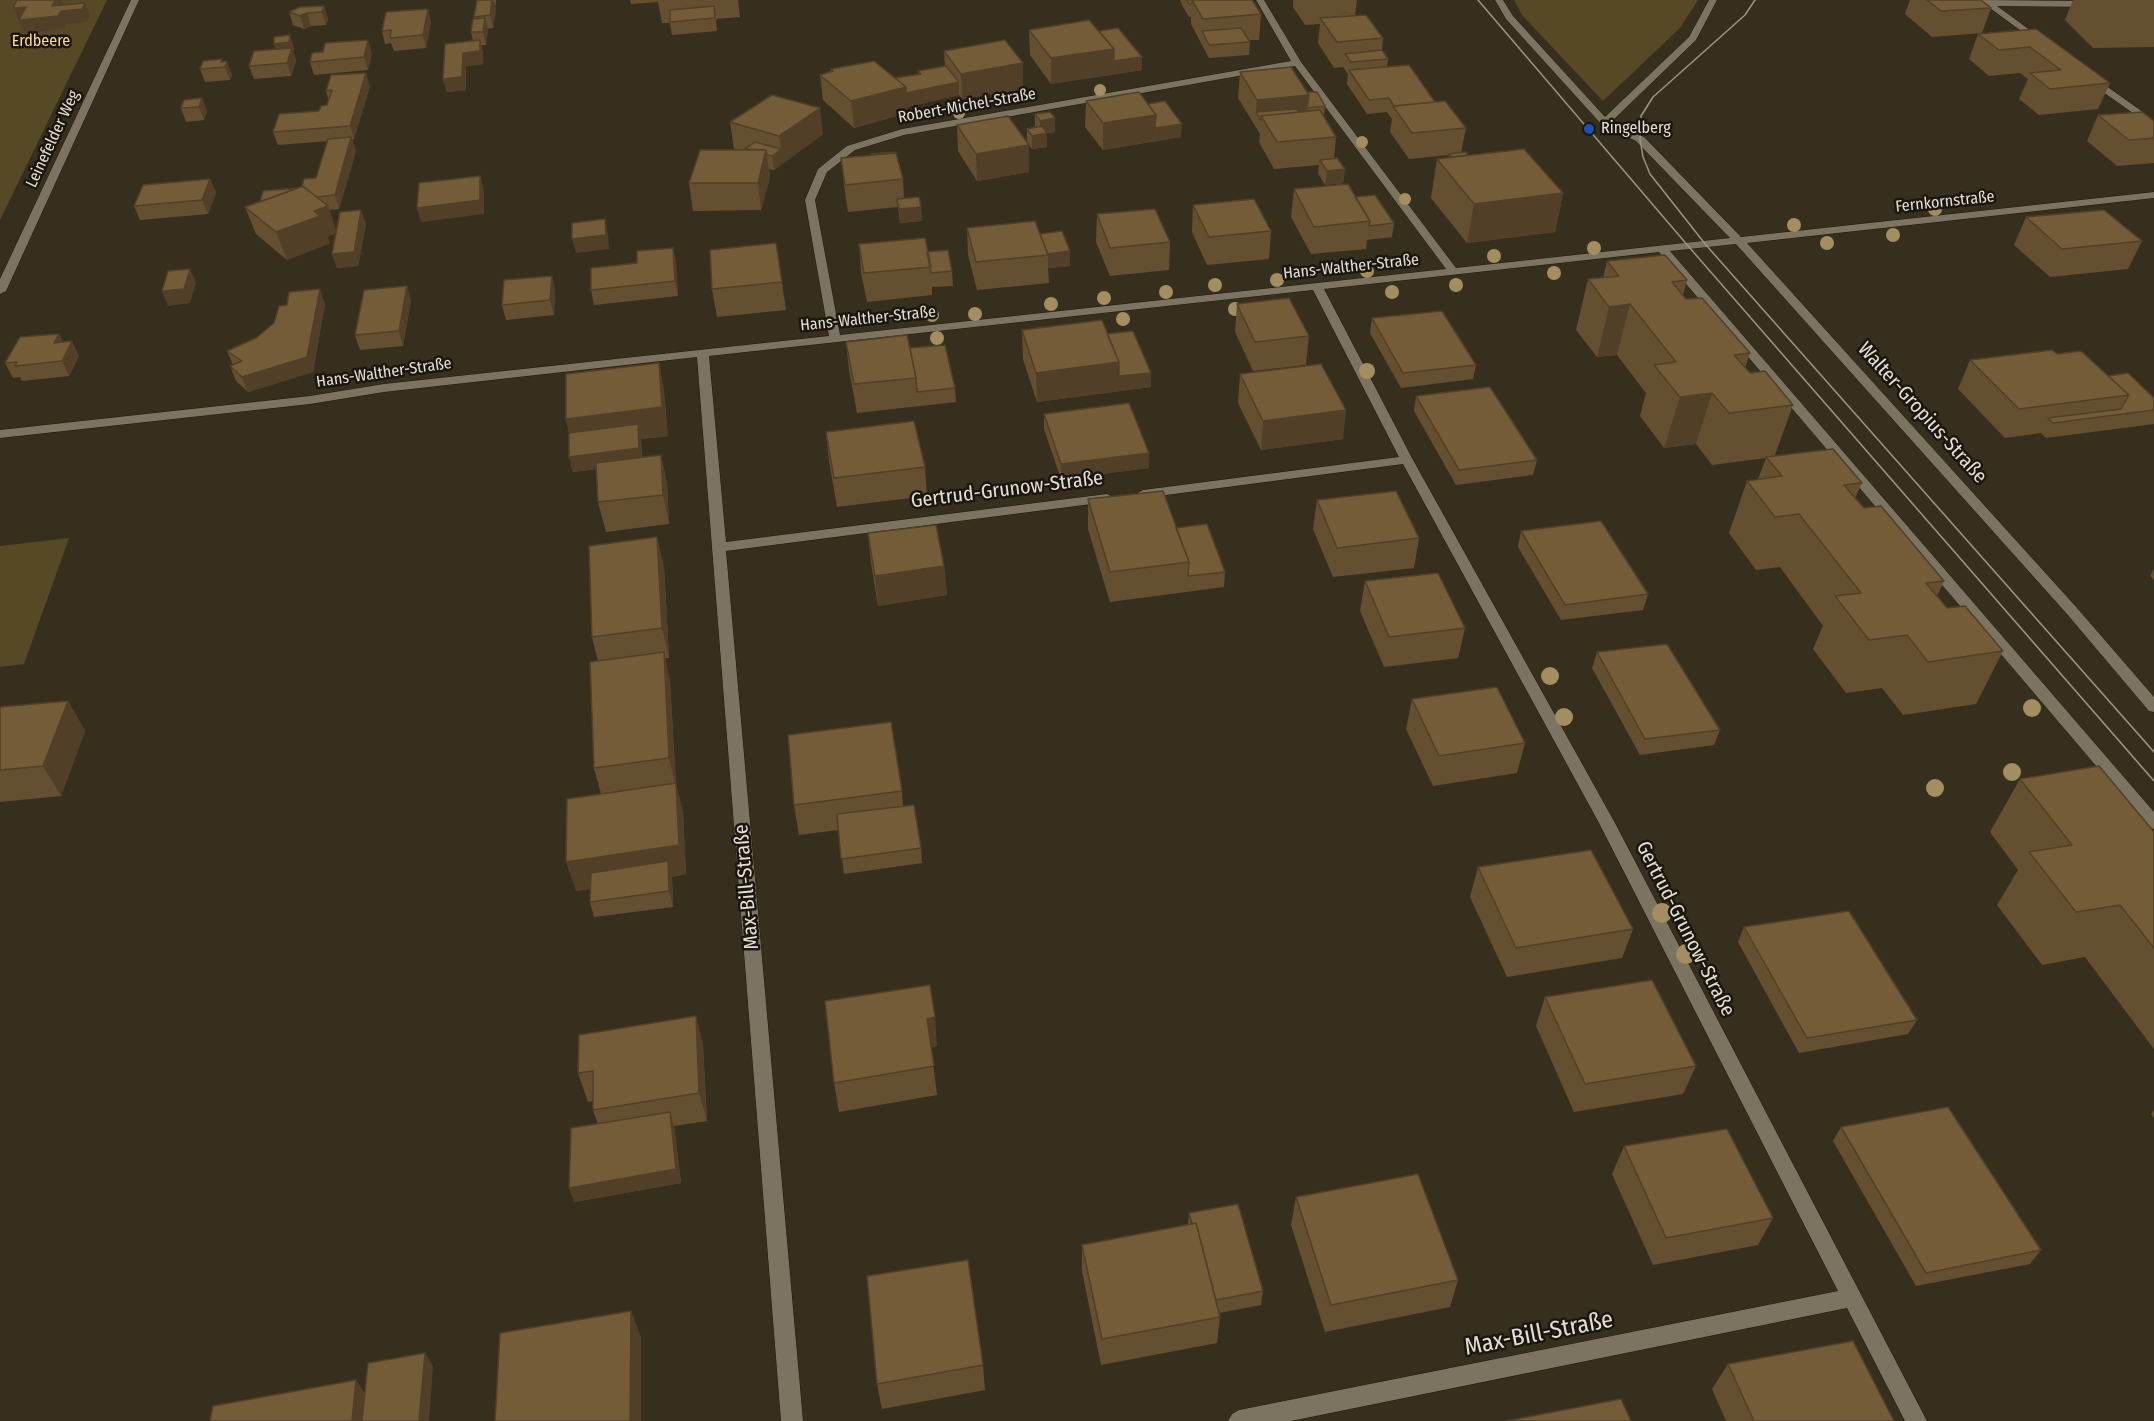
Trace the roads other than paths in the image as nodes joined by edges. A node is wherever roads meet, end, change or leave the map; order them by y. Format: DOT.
graph roads {
  1 [pos="135,0"];
  2 [pos="1260,0"];
  3 [pos="1499,0"];
  4 [pos="1713,0"];
  5 [pos="1985,2"];
  6 [pos="2106,4"];
  7 [pos="2043,44"];
  8 [pos="1297,63"];
  9 [pos="2080,71"];
  10 [pos="1605,123"];
  11 [pos="2154,125"];
  12 [pos="2154,195"];
  13 [pos="1740,242"];
  14 [pos="1664,250"];
  15 [pos="1454,273"];
  16 [pos="1317,287"];
  17 [pos="0,291"];
  18 [pos="835,339"];
  19 [pos="703,354"];
  20 [pos="0,434"];
  21 [pos="1407,460"];
  22 [pos="720,548"];
  23 [pos="2154,706"];
  24 [pos="2154,823"];
  25 [pos="1850,1298"];
  26 [pos="792,1421"];
  27 [pos="1239,1421"];
  28 [pos="1916,1421"];
  1 -- 17 [label="street, Leinefelder Weg"];
  2 -- 8 [label="street"];
  3 -- 10 [label="street"];
  4 -- 10 [label="street"];
  5 -- 6 [label="street"];
  5 -- 7 [label="street"];
  8 -- 15 [label="street"];
  8 -- 18 [label="street, Robert-Michel-Straße"];
  9 -- 11 [label="street"];
  10 -- 13 [label="street, Walter-Gropius-Straße"];
  12 -- 13 [label="street, Fernkornstraße"];
  13 -- 14 [label="street, Hans-Walther-Straße"];
  13 -- 23 [label="street, Walter-Gropius-Straße"];
  14 -- 15 [label="street, Hans-Walther-Straße"];
  14 -- 24 [label="street"];
  15 -- 16 [label="street, Hans-Walther-Straße"];
  16 -- 18 [label="street, Hans-Walther-Straße"];
  16 -- 21 [label="street, Gertrud-Grunow-Straße"];
  18 -- 19 [label="street, Hans-Walther-Straße"];
  19 -- 20 [label="street, Hans-Walther-Straße"];
  19 -- 22 [label="street, Max-Bill-Straße"];
  21 -- 22 [label="street, Gertrud-Grunow-Straße"];
  21 -- 25 [label="street, Gertrud-Grunow-Straße"];
  22 -- 26 [label="street, Max-Bill-Straße"];
  25 -- 27 [label="street, Max-Bill-Straße"];
  25 -- 28 [label="street, Gertrud-Grunow-Straße"];
}
